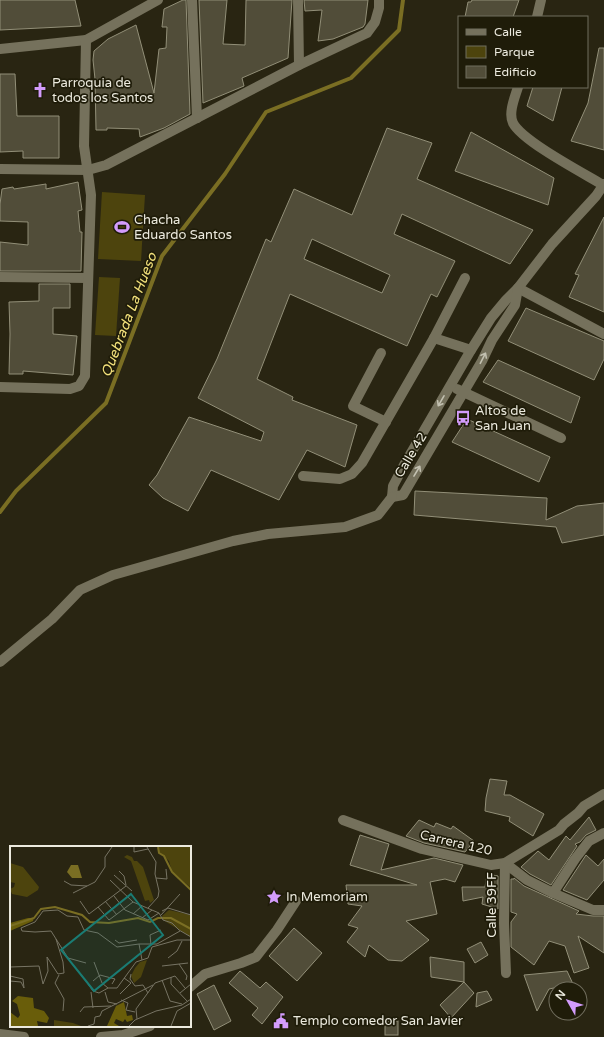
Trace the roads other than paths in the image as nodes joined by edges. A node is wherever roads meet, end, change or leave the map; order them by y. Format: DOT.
graph roads {
  1 [pos="158,0"];
  2 [pos="192,0"];
  3 [pos="298,0"];
  4 [pos="379,0"];
  5 [pos="541,0"];
  6 [pos="537,16"];
  7 [pos="86,40"];
  8 [pos="0,49"];
  9 [pos="299,65"];
  10 [pos="518,88"];
  11 [pos="197,118"];
  12 [pos="0,169"];
  13 [pos="88,170"];
  14 [pos="604,184"];
  15 [pos="0,277"];
  16 [pos="87,278"];
  17 [pos="465,278"];
  18 [pos="518,288"];
  19 [pos="604,334"];
  20 [pos="434,338"];
  21 [pos="471,350"];
  22 [pos="381,353"];
  23 [pos="450,386"];
  24 [pos="0,388"];
  25 [pos="463,392"];
  26 [pos="386,422"];
  27 [pos="561,438"];
  28 [pos="303,476"];
  29 [pos="392,497"];
  30 [pos="0,662"];
  31 [pos="604,794"];
  32 [pos="343,820"];
  33 [pos="604,833"];
  34 [pos="505,863"];
  35 [pos="553,893"];
  36 [pos="296,901"];
  37 [pos="604,910"];
  38 [pos="506,973"];
  39 [pos="191,987"];
  40 [pos="147,1027"];
  41 [pos="0,1034"];
  42 [pos="24,1037"];
  43 [pos="101,1037"];
  1 -- 7 [label="street"];
  2 -- 11 [label="street"];
  3 -- 9 [label="street"];
  4 -- 9 [label="street"];
  5 -- 6 [label="street"];
  7 -- 8 [label="street"];
  7 -- 13 [label="street"];
  9 -- 11 [label="street"];
  10 -- 14 [label="street"];
  11 -- 13 [label="street"];
  12 -- 13 [label="street"];
  13 -- 16 [label="street"];
  14 -- 18 [label="street, Calle 42"];
  15 -- 16 [label="street"];
  16 -- 24 [label="street"];
  17 -- 20 [label="street"];
  18 -- 19 [label="street"];
  18 -- 21 [label="street, Calle 42"];
  25 -- 18 [label="street, Calle 42, one-way"];
  20 -- 21 [label="street"];
  20 -- 26 [label="street"];
  21 -- 23 [label="street, Calle 42"];
  22 -- 26 [label="street"];
  23 -- 25 [label="street"];
  23 -- 29 [label="street, Calle 42, one-way"];
  25 -- 27 [label="street"];
  29 -- 25 [label="street, Calle 42, one-way"];
  26 -- 28 [label="street"];
  29 -- 30 [label="street"];
  31 -- 34 [label="street, Calle 39FF"];
  32 -- 34 [label="street, Carrera 120"];
  33 -- 35 [label="street"];
  34 -- 35 [label="street, Carrera 120"];
  34 -- 38 [label="street, Calle 39FF"];
  35 -- 37 [label="street, Carrera 120"];
  36 -- 39 [label="street"];
  40 -- 43 [label="street"];
  41 -- 42 [label="street"];
}
